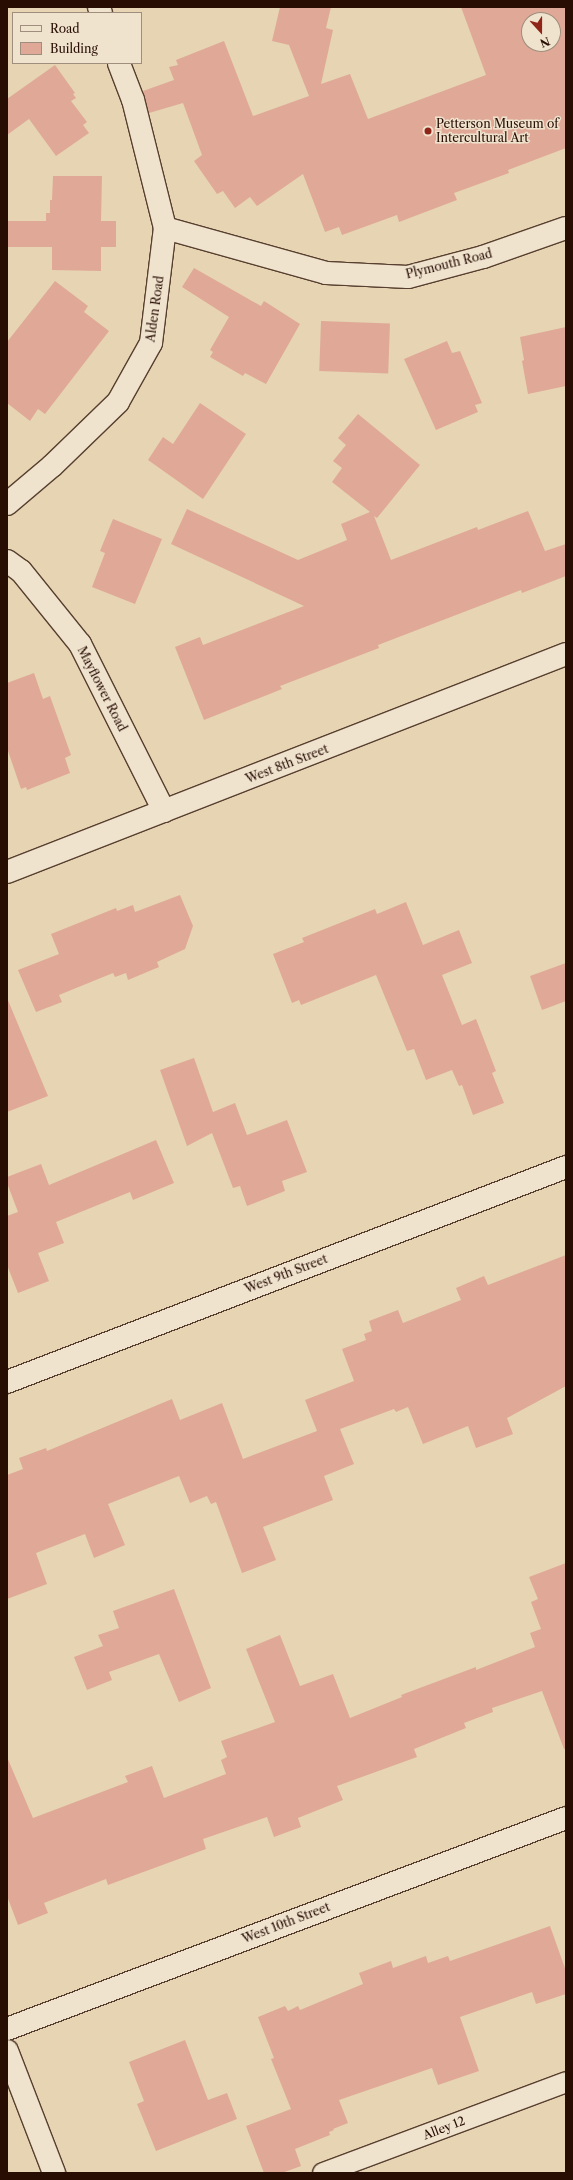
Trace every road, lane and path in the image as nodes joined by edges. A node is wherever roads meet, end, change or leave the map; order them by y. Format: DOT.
graph roads {
  1 [pos="119,64"];
  2 [pos="165,228"];
  3 [pos="566,228"];
  4 [pos="7,504"];
  5 [pos="7,561"];
  6 [pos="566,654"];
  7 [pos="164,811"];
  8 [pos="7,872"];
  9 [pos="566,1167"];
  10 [pos="7,1382"];
  11 [pos="566,1818"];
  12 [pos="7,2029"];
  13 [pos="7,2051"];
  14 [pos="566,2082"];
  15 [pos="54,2173"];
  16 [pos="323,2173"];
  1 -- 2 [label="street, Alden Road"];
  2 -- 3 [label="street, Plymouth Road"];
  2 -- 4 [label="street, Alden Road"];
  5 -- 7 [label="street, Mayflower Road"];
  6 -- 7 [label="street, West 8th Street"];
  7 -- 8 [label="street, West 8th Street"];
  9 -- 10 [label="street, West 9th Street"];
  11 -- 12 [label="street, West 10th Street"];
  13 -- 15 [label="street"];
  14 -- 16 [label="lane, Alley 12"];
}
